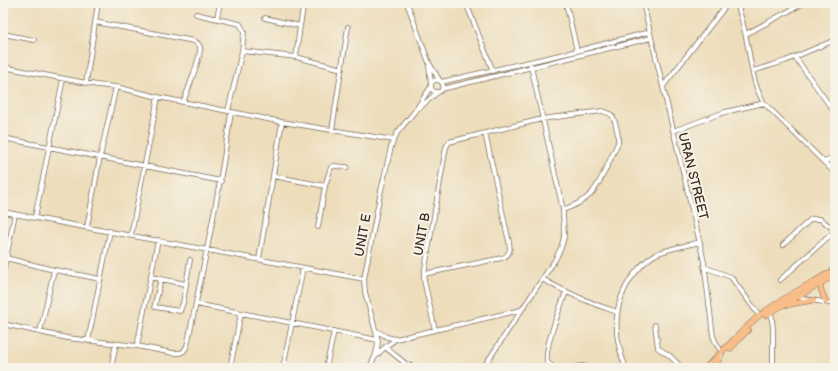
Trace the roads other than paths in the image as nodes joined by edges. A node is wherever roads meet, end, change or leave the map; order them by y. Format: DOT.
graph roads {
  1 [pos="98,3"];
  2 [pos="220,3"];
  3 [pos="304,3"];
  4 [pos="407,3"];
  5 [pos="466,3"];
  6 [pos="566,3"];
  7 [pos="643,3"];
  8 [pos="728,3"];
  9 [pos="737,3"];
  10 [pos="804,3"];
  11 [pos="196,14"];
  12 [pos="217,18"];
  13 [pos="265,18"];
  14 [pos="96,22"];
  15 [pos="300,26"];
  16 [pos="348,28"];
  17 [pos="649,32"];
  18 [pos="3,34"];
  19 [pos="746,34"];
  20 [pos="651,38"];
  21 [pos="34,40"];
  22 [pos="835,40"];
  23 [pos="242,51"];
  24 [pos="577,51"];
  25 [pos="794,56"];
  26 [pos="296,57"];
  27 [pos="429,63"];
  28 [pos="530,64"];
  29 [pos="3,68"];
  30 [pos="342,68"];
  31 [pos="753,70"];
  32 [pos="492,71"];
  33 [pos="63,79"];
  34 [pos="441,81"];
  35 [pos="86,83"];
  36 [pos="431,86"];
  37 [pos="116,87"];
  38 [pos="663,89"];
  39 [pos="440,91"];
  40 [pos="158,97"];
  41 [pos="183,102"];
  42 [pos="764,103"];
  43 [pos="229,111"];
  44 [pos="415,111"];
  45 [pos="835,114"];
  46 [pos="542,119"];
  47 [pos="282,122"];
  48 [pos="332,130"];
  49 [pos="673,130"];
  50 [pos="485,133"];
  51 [pos="3,138"];
  52 [pos="394,140"];
  53 [pos="48,147"];
  54 [pos="835,155"];
  55 [pos="100,156"];
  56 [pos="825,162"];
  57 [pos="145,165"];
  58 [pos="346,167"];
  59 [pos="835,173"];
  60 [pos="273,176"];
  61 [pos="221,181"];
  62 [pos="325,186"];
  63 [pos="563,210"];
  64 [pos="3,212"];
  65 [pos="15,214"];
  66 [pos="35,217"];
  67 [pos="87,227"];
  68 [pos="318,227"];
  69 [pos="110,231"];
  70 [pos="835,231"];
  71 [pos="131,235"];
  72 [pos="158,240"];
  73 [pos="700,242"];
  74 [pos="784,245"];
  75 [pos="207,250"];
  76 [pos="6,258"];
  77 [pos="259,259"];
  78 [pos="190,260"];
  79 [pos="704,267"];
  80 [pos="303,268"];
  81 [pos="835,269"];
  82 [pos="54,270"];
  83 [pos="3,273"];
  84 [pos="424,274"];
  85 [pos="835,275"];
  86 [pos="151,277"];
  87 [pos="100,279"];
  88 [pos="162,279"];
  89 [pos="364,279"];
  90 [pos="542,279"];
  91 [pos="780,280"];
  92 [pos="821,283"];
  93 [pos="186,284"];
  94 [pos="566,292"];
  95 [pos="792,294"];
  96 [pos="798,296"];
  97 [pos="814,300"];
  98 [pos="826,302"];
  99 [pos="196,304"];
  100 [pos="835,304"];
  101 [pos="779,307"];
  102 [pos="771,309"];
  103 [pos="522,310"];
  104 [pos="617,312"];
  105 [pos="241,313"];
  106 [pos="760,316"];
  107 [pos="292,322"];
  108 [pos="3,324"];
  109 [pos="655,325"];
  110 [pos="435,330"];
  111 [pos="334,331"];
  112 [pos="377,331"];
  113 [pos="40,332"];
  114 [pos="396,339"];
  115 [pos="88,340"];
  116 [pos="378,340"];
  117 [pos="116,344"];
  118 [pos="137,346"];
  119 [pos="385,347"];
  120 [pos="376,356"];
  121 [pos="721,356"];
  122 [pos="414,367"];
  123 [pos="773,367"];
  124 [pos="111,368"];
  125 [pos="230,368"];
  126 [pos="283,368"];
  127 [pos="326,368"];
  128 [pos="369,368"];
  129 [pos="483,368"];
  130 [pos="554,368"];
  131 [pos="571,368"];
  132 [pos="589,368"];
  133 [pos="626,368"];
  134 [pos="682,368"];
  135 [pos="705,368"];
  136 [pos="711,368"];
  137 [pos="764,368"];
  1 -- 14 [label="street"];
  2 -- 12 [label="street"];
  3 -- 15 [label="street"];
  4 -- 27 [label="street"];
  5 -- 32 [label="street"];
  6 -- 24 [label="street"];
  7 -- 17 [label="street, URAN STREET"];
  8 -- 38 [label="street"];
  9 -- 19 [label="street"];
  10 -- 19 [label="street"];
  11 -- 12 [label="street"];
  12 -- 23 [label="street"];
  13 -- 15 [label="street"];
  14 -- 35 [label="street"];
  14 -- 41 [label="street"];
  15 -- 26 [label="street"];
  16 -- 30 [label="street"];
  17 -- 20 [label="street, URAN STREET"];
  17 -- 24 [label="street"];
  18 -- 21 [label="street"];
  19 -- 31 [label="street"];
  20 -- 28 [label="street"];
  20 -- 38 [label="street, URAN STREET"];
  22 -- 25 [label="street"];
  23 -- 26 [label="street"];
  23 -- 43 [label="street"];
  24 -- 28 [label="street"];
  25 -- 31 [label="street"];
  25 -- 45 [label="street"];
  26 -- 30 [label="street"];
  27 -- 34 [label="street"];
  27 -- 36 [label="street"];
  28 -- 32 [label="street"];
  28 -- 39 [label="street"];
  28 -- 46 [label="street"];
  29 -- 33 [label="street"];
  30 -- 48 [label="street"];
  31 -- 42 [label="street"];
  32 -- 34 [label="street"];
  33 -- 35 [label="street"];
  33 -- 53 [label="street"];
  34 -- 36 [label="street"];
  34 -- 39 [label="street"];
  35 -- 37 [label="street"];
  36 -- 39 [label="street"];
  36 -- 44 [label="street"];
  37 -- 40 [label="street"];
  37 -- 55 [label="street"];
  38 -- 49 [label="street, URAN STREET"];
  39 -- 44 [label="street"];
  40 -- 41 [label="street"];
  40 -- 57 [label="street"];
  41 -- 43 [label="street"];
  42 -- 49 [label="street"];
  42 -- 56 [label="street"];
  43 -- 47 [label="street"];
  43 -- 61 [label="street"];
  44 -- 52 [label="street, UNIT E"];
  46 -- 50 [label="street"];
  46 -- 63 [label="street"];
  46 -- 63 [label="street"];
  47 -- 48 [label="street"];
  47 -- 60 [label="street"];
  48 -- 52 [label="street"];
  49 -- 73 [label="street, URAN STREET"];
  50 -- 84 [label="street, UNIT B"];
  50 -- 84 [label="street"];
  51 -- 53 [label="street"];
  52 -- 89 [label="street, UNIT E"];
  53 -- 55 [label="street"];
  53 -- 66 [label="street"];
  54 -- 56 [label="street"];
  55 -- 57 [label="street"];
  55 -- 67 [label="street"];
  56 -- 59 [label="street"];
  57 -- 61 [label="street"];
  57 -- 71 [label="street"];
  58 -- 62 [label="street"];
  60 -- 62 [label="street"];
  60 -- 77 [label="street"];
  61 -- 75 [label="street"];
  62 -- 68 [label="street"];
  63 -- 90 [label="street"];
  64 -- 65 [label="street"];
  65 -- 66 [label="street"];
  65 -- 76 [label="street"];
  66 -- 67 [label="street"];
  67 -- 69 [label="street"];
  69 -- 71 [label="street"];
  69 -- 87 [label="street"];
  70 -- 74 [label="street"];
  70 -- 91 [label="street"];
  71 -- 72 [label="street"];
  72 -- 75 [label="street"];
  72 -- 86 [label="street"];
  73 -- 79 [label="street, URAN STREET"];
  73 -- 104 [label="street"];
  75 -- 77 [label="street"];
  75 -- 99 [label="street"];
  76 -- 82 [label="street"];
  76 -- 83 [label="street"];
  77 -- 80 [label="street"];
  78 -- 93 [label="street"];
  79 -- 106 [label="street"];
  79 -- 121 [label="street, URAN STREET"];
  80 -- 89 [label="street"];
  80 -- 107 [label="street"];
  81 -- 95 [label="main road"];
  82 -- 87 [label="street"];
  82 -- 113 [label="street"];
  84 -- 110 [label="street, UNIT B"];
  85 -- 92 [label="main road"];
  86 -- 88 [label="street"];
  86 -- 118 [label="street"];
  87 -- 115 [label="street"];
  88 -- 93 [label="street"];
  88 -- 93 [label="street"];
  89 -- 112 [label="street, UNIT E"];
  90 -- 94 [label="street"];
  90 -- 103 [label="street"];
  92 -- 96 [label="main road"];
  92 -- 98 [label="main road"];
  94 -- 104 [label="street"];
  94 -- 130 [label="street"];
  95 -- 96 [label="street"];
  95 -- 102 [label="main road"];
  96 -- 97 [label="street"];
  96 -- 101 [label="main road"];
  97 -- 98 [label="street"];
  97 -- 101 [label="main road"];
  98 -- 100 [label="street"];
  99 -- 105 [label="street"];
  99 -- 118 [label="street"];
  101 -- 102 [label="main road"];
  102 -- 106 [label="main road"];
  102 -- 121 [label="main road"];
  102 -- 123 [label="street"];
  103 -- 110 [label="street"];
  103 -- 129 [label="street"];
  104 -- 133 [label="street"];
  105 -- 107 [label="street"];
  105 -- 125 [label="street"];
  106 -- 121 [label="main road"];
  107 -- 111 [label="street"];
  107 -- 126 [label="street"];
  108 -- 113 [label="street"];
  109 -- 134 [label="street"];
  110 -- 114 [label="street"];
  111 -- 116 [label="street"];
  111 -- 127 [label="street"];
  112 -- 114 [label="street"];
  112 -- 116 [label="street, UNIT E"];
  113 -- 115 [label="street"];
  114 -- 119 [label="street"];
  115 -- 117 [label="street"];
  116 -- 120 [label="street, UNIT E"];
  117 -- 118 [label="street"];
  117 -- 124 [label="street"];
  119 -- 120 [label="street"];
  119 -- 122 [label="street"];
  120 -- 128 [label="street, UNIT E"];
  121 -- 135 [label="main road"];
  121 -- 136 [label="main road"];
  123 -- 137 [label="street"];
  131 -- 132 [label="street"];
}
